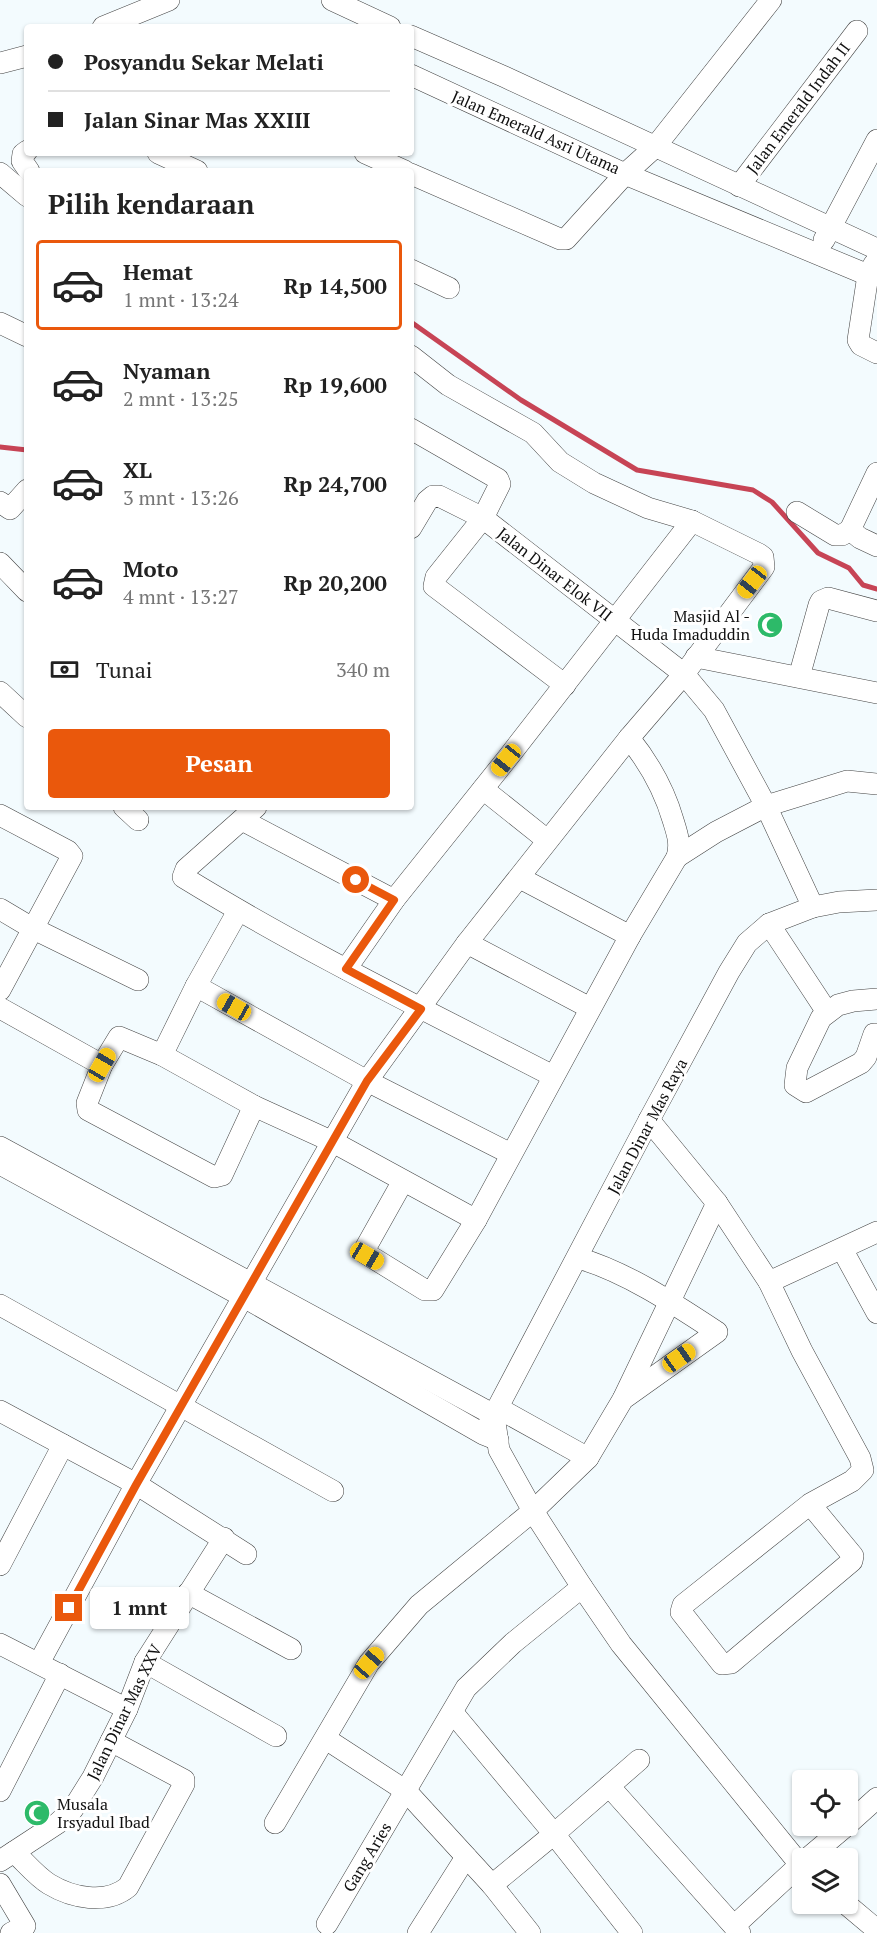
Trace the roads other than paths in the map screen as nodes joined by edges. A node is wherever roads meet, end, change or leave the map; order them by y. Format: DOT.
graph roads {
  1 [pos="169,0"];
  2 [pos="332,0"];
  3 [pos="771,0"];
  4 [pos="361,21"];
  5 [pos="111,24"];
  6 [pos="857,31"];
  7 [pos="414,37"];
  8 [pos="24,57"];
  9 [pos="0,63"];
  10 [pos="414,77"];
  11 [pos="877,140"];
  12 [pos="656,147"];
  13 [pos="164,156"];
  14 [pos="373,159"];
  15 [pos="190,168"];
  16 [pos="397,168"];
  17 [pos="0,173"];
  18 [pos="625,174"];
  19 [pos="414,175"];
  20 [pos="739,186"];
  21 [pos="24,193"];
  22 [pos="830,227"];
  23 [pos="877,249"];
  24 [pos="818,253"];
  25 [pos="873,266"];
  26 [pos="414,271"];
  27 [pos="449,288"];
  28 [pos="0,323"];
  29 [pos="24,335"];
  30 [pos="877,353"];
  31 [pos="414,358"];
  32 [pos="414,431"];
  33 [pos="877,473"];
  34 [pos="24,494"];
  35 [pos="0,502"];
  36 [pos="797,512"];
  37 [pos="483,518"];
  38 [pos="692,521"];
  39 [pos="414,524"];
  40 [pos="850,530"];
  41 [pos="877,546"];
  42 [pos="0,562"];
  43 [pos="24,588"];
  44 [pos="877,611"];
  45 [pos="615,621"];
  46 [pos="690,665"];
  47 [pos="799,677"];
  48 [pos="565,685"];
  49 [pos="0,692"];
  50 [pos="877,693"];
  51 [pos="24,714"];
  52 [pos="629,738"];
  53 [pos="877,784"];
  54 [pos="483,789"];
  55 [pos="766,806"];
  56 [pos="249,813"];
  57 [pos="0,815"];
  58 [pos="547,840"];
  59 [pos="677,857"];
  60 [pos="520,878"];
  61 [pos="394,900"];
  62 [pos="877,900"];
  63 [pos="813,907"];
  64 [pos="0,909"];
  65 [pos="238,911"];
  66 [pos="769,924"];
  67 [pos="32,928"];
  68 [pos="630,936"];
  69 [pos="466,944"];
  70 [pos="346,969"];
  71 [pos="138,980"];
  72 [pos="196,986"];
  73 [pos="0,990"];
  74 [pos="875,999"];
  75 [pos="0,1008"];
  76 [pos="590,1008"];
  77 [pos="421,1009"];
  78 [pos="827,1012"];
  79 [pos="876,1034"];
  80 [pos="162,1055"];
  81 [pos="102,1065"];
  82 [pos="553,1076"];
  83 [pos="367,1081"];
  84 [pos="254,1106"];
  85 [pos="649,1120"];
  86 [pos="333,1142"];
  87 [pos="0,1147"];
  88 [pos="511,1154"];
  89 [pos="0,1164"];
  90 [pos="403,1181"];
  91 [pos="717,1203"];
  92 [pos="476,1220"];
  93 [pos="877,1232"];
  94 [pos="842,1249"];
  95 [pos="578,1258"];
  96 [pos="769,1282"];
  97 [pos="248,1290"];
  98 [pos="670,1301"];
  99 [pos="0,1305"];
  100 [pos="877,1313"];
  101 [pos="623,1399"];
  102 [pos="183,1407"];
  103 [pos="0,1411"];
  104 [pos="496,1412"];
  105 [pos="490,1437"];
  106 [pos="63,1445"];
  107 [pos="588,1458"];
  108 [pos="136,1485"];
  109 [pos="333,1491"];
  110 [pos="810,1504"];
  111 [pos="533,1511"];
  112 [pos="224,1538"];
  113 [pos="246,1554"];
  114 [pos="0,1565"];
  115 [pos="582,1587"];
  116 [pos="188,1593"];
  117 [pos="0,1644"];
  118 [pos="291,1649"];
  119 [pos="145,1662"];
  120 [pos="39,1663"];
  121 [pos="60,1674"];
  122 [pos="127,1709"];
  123 [pos="453,1713"];
  124 [pos="276,1736"];
  125 [pos="326,1738"];
  126 [pos="111,1741"];
  127 [pos="639,1760"];
  128 [pos="609,1786"];
  129 [pos="0,1791"];
  130 [pos="406,1791"];
  131 [pos="877,1798"];
  132 [pos="858,1815"];
  133 [pos="275,1823"];
  134 [pos="554,1834"];
  135 [pos="834,1836"];
  136 [pos="820,1848"];
  137 [pos="792,1850"];
  138 [pos="7,1857"];
  139 [pos="466,1857"];
  140 [pos="792,1874"];
  141 [pos="0,1884"];
  142 [pos="492,1885"];
  143 [pos="858,1914"];
  144 [pos="327,1924"];
  145 [pos="521,1929"];
  146 [pos="737,1929"];
  147 [pos="877,1930"];
  148 [pos="11,1933"];
  149 [pos="418,1933"];
  150 [pos="632,1933"];
  1 -- 5 [label="street"];
  2 -- 4 [label="street"];
  3 -- 12 [label="street, Jalan Emerald Asri Utama"];
  6 -- 20 [label="street, Jalan Emerald Indah II"];
  7 -- 12 [label="street"];
  8 -- 9 [label="street"];
  10 -- 18 [label="street, Jalan Emerald Asri Utama"];
  11 -- 22 [label="street"];
  12 -- 18 [label="street, Jalan Emerald Asri Utama"];
  12 -- 20 [label="street"];
  13 -- 15 [label="street"];
  14 -- 16 [label="street"];
  17 -- 21 [label="street"];
  18 -- 19 [label="street"];
  18 -- 24 [label="street"];
  20 -- 22 [label="street"];
  22 -- 23 [label="street"];
  22 -- 24 [label="street"];
  24 -- 25 [label="street"];
  25 -- 30 [label="street"];
  26 -- 27 [label="street"];
  28 -- 29 [label="street"];
  31 -- 38 [label="street"];
  32 -- 37 [label="street"];
  33 -- 40 [label="street"];
  34 -- 35 [label="street"];
  36 -- 40 [label="street"];
  37 -- 39 [label="street, Jalan Dinar Elok VII"];
  37 -- 45 [label="street, Jalan Dinar Elok VII"];
  37 -- 48 [label="street"];
  38 -- 45 [label="street"];
  38 -- 46 [label="street"];
  40 -- 41 [label="street"];
  42 -- 43 [label="street"];
  44 -- 47 [label="street"];
  45 -- 46 [label="street, Jalan Dinar Elok VII"];
  45 -- 48 [label="street"];
  46 -- 47 [label="street"];
  46 -- 52 [label="street"];
  46 -- 55 [label="street"];
  47 -- 50 [label="street"];
  48 -- 54 [label="street"];
  49 -- 51 [label="street"];
  52 -- 58 [label="street"];
  52 -- 59 [label="street"];
  53 -- 55 [label="street"];
  54 -- 58 [label="street"];
  54 -- 61 [label="street"];
  55 -- 59 [label="street"];
  55 -- 63 [label="street"];
  56 -- 61 [label="street"];
  56 -- 65 [label="street"];
  57 -- 67 [label="street"];
  58 -- 60 [label="street"];
  59 -- 68 [label="street"];
  60 -- 68 [label="street"];
  60 -- 69 [label="street"];
  61 -- 70 [label="street"];
  62 -- 63 [label="street, Jalan Dinar Mas Raya"];
  63 -- 66 [label="street, Jalan Dinar Mas Raya"];
  64 -- 67 [label="street"];
  65 -- 70 [label="street"];
  65 -- 72 [label="street"];
  66 -- 78 [label="street"];
  66 -- 85 [label="street, Jalan Dinar Mas Raya"];
  67 -- 71 [label="street"];
  67 -- 73 [label="street"];
  68 -- 76 [label="street"];
  69 -- 76 [label="street"];
  69 -- 77 [label="street"];
  70 -- 77 [label="street"];
  72 -- 80 [label="street"];
  72 -- 83 [label="street"];
  74 -- 78 [label="street"];
  74 -- 79 [label="street"];
  75 -- 81 [label="street"];
  76 -- 82 [label="street"];
  77 -- 82 [label="street"];
  77 -- 83 [label="street"];
  78 -- 79 [label="street"];
  80 -- 81 [label="street"];
  80 -- 84 [label="street"];
  81 -- 84 [label="street"];
  82 -- 88 [label="street"];
  83 -- 86 [label="street"];
  83 -- 88 [label="street"];
  84 -- 86 [label="street"];
  85 -- 91 [label="street"];
  85 -- 95 [label="street, Jalan Dinar Mas Raya"];
  86 -- 90 [label="street"];
  86 -- 97 [label="street"];
  87 -- 97 [label="street"];
  88 -- 92 [label="street"];
  89 -- 97 [label="street"];
  90 -- 92 [label="street"];
  90 -- 92 [label="street"];
  91 -- 96 [label="street"];
  91 -- 98 [label="street"];
  93 -- 94 [label="street"];
  94 -- 96 [label="street"];
  94 -- 100 [label="street"];
  95 -- 98 [label="street"];
  95 -- 104 [label="street, Jalan Dinar Mas Raya"];
  96 -- 110 [label="street"];
  97 -- 102 [label="street"];
  97 -- 104 [label="street"];
  97 -- 105 [label="street"];
  98 -- 101 [label="street"];
  98 -- 101 [label="street"];
  99 -- 102 [label="street"];
  101 -- 107 [label="street"];
  102 -- 108 [label="street"];
  102 -- 109 [label="street"];
  103 -- 106 [label="street"];
  104 -- 105 [label="street, Jalan Dinar Mas Raya"];
  104 -- 107 [label="street"];
  105 -- 111 [label="street"];
  106 -- 108 [label="street"];
  106 -- 114 [label="street"];
  107 -- 111 [label="street"];
  108 -- 112 [label="street"];
  108 -- 120 [label="street"];
  110 -- 110 [label="street"];
  111 -- 115 [label="street"];
  111 -- 125 [label="street"];
  112 -- 113 [label="street"];
  112 -- 116 [label="street, Jalan Dinar Mas XXV"];
  115 -- 123 [label="street, Gang Aries"];
  115 -- 137 [label="street"];
  116 -- 118 [label="street"];
  116 -- 119 [label="street, Jalan Dinar Mas XXV"];
  117 -- 120 [label="street"];
  119 -- 122 [label="street, Jalan Dinar Mas XXV"];
  119 -- 124 [label="street"];
  120 -- 121 [label="street"];
  121 -- 122 [label="street"];
  121 -- 129 [label="street"];
  122 -- 126 [label="street, Jalan Dinar Mas XXV"];
  123 -- 130 [label="street, Gang Aries"];
  123 -- 134 [label="street"];
  125 -- 130 [label="street"];
  125 -- 133 [label="street"];
  126 -- 138 [label="street, Jalan Dinar Mas XXV"];
  126 -- 138 [label="street"];
  127 -- 128 [label="street"];
  128 -- 134 [label="street"];
  128 -- 146 [label="street"];
  130 -- 139 [label="street"];
  130 -- 144 [label="street, Gang Aries"];
  131 -- 132 [label="street"];
  134 -- 142 [label="street"];
  134 -- 150 [label="street"];
  135 -- 136 [label="street"];
  139 -- 142 [label="street"];
  139 -- 149 [label="street"];
  140 -- 146 [label="street"];
  141 -- 148 [label="street"];
  142 -- 145 [label="street"];
  143 -- 147 [label="street"];
}
